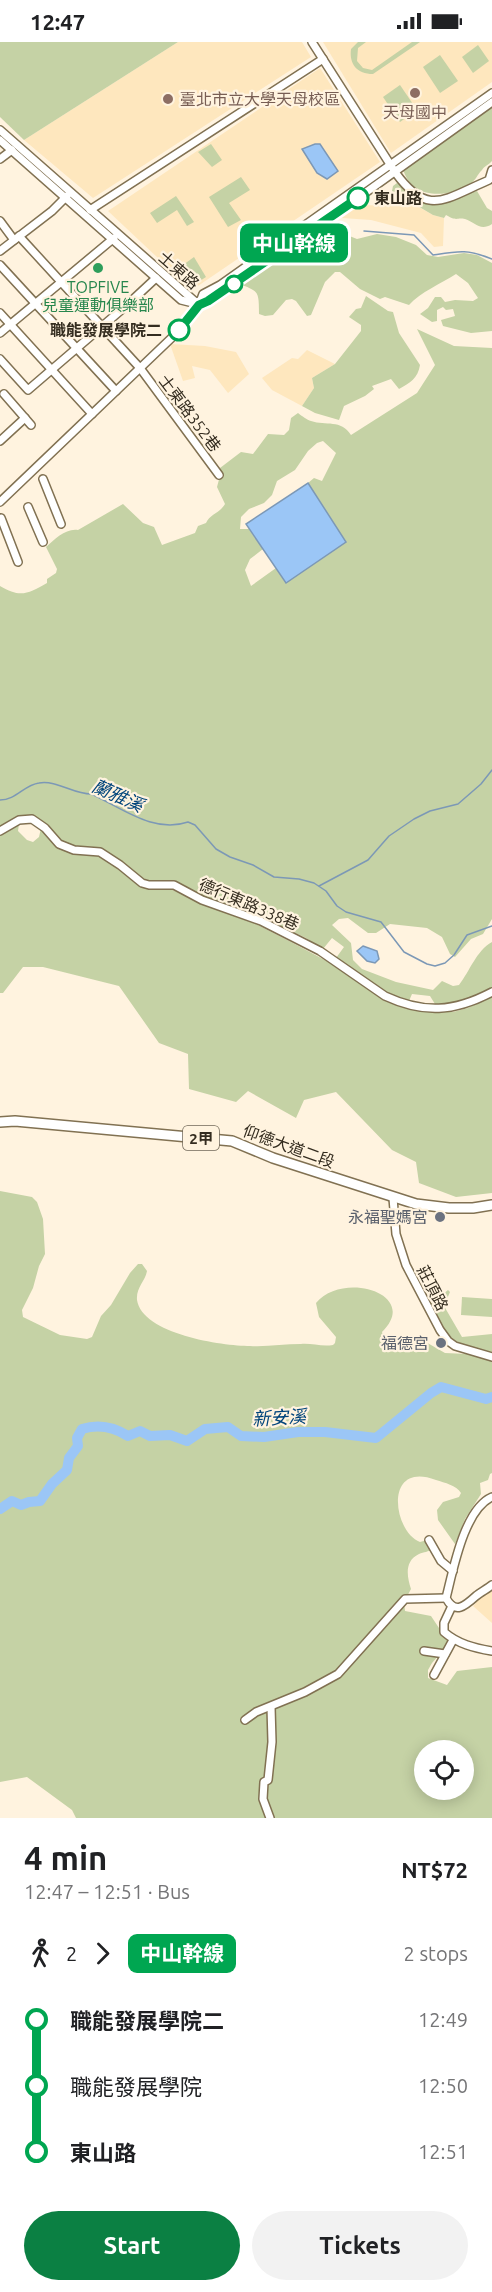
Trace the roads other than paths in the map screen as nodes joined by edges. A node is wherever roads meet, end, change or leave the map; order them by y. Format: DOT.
graph roads {
  1 [pos="312,42"];
  2 [pos="323,59"];
  3 [pos="492,93"];
  4 [pos="492,102"];
  5 [pos="0,130"];
  6 [pos="0,140"];
  7 [pos="12,150"];
  8 [pos="0,159"];
  9 [pos="393,169"];
  10 [pos="492,170"];
  11 [pos="68,195"];
  12 [pos="90,210"];
  13 [pos="0,221"];
  14 [pos="115,237"];
  15 [pos="16,238"];
  16 [pos="0,251"];
  17 [pos="0,265"];
  18 [pos="156,278"];
  19 [pos="61,283"];
  20 [pos="36,304"];
  21 [pos="199,305"];
  22 [pos="0,313"];
  23 [pos="10,324"];
  24 [pos="101,326"];
  25 [pos="0,333"];
  26 [pos="76,348"];
  27 [pos="0,359"];
  28 [pos="140,368"];
  29 [pos="51,369"];
  30 [pos="116,391"];
  31 [pos="2,392"];
  32 [pos="92,414"];
  33 [pos="25,418"];
  34 [pos="31,425"];
  35 [pos="0,441"];
  36 [pos="219,475"];
  37 [pos="44,479"];
  38 [pos="0,502"];
  39 [pos="28,507"];
  40 [pos="1,518"];
  41 [pos="61,524"];
  42 [pos="43,542"];
  43 [pos="18,562"];
  44 [pos="0,831"];
  45 [pos="492,992"];
  46 [pos="0,1122"];
  47 [pos="393,1198"];
  48 [pos="492,1205"];
  49 [pos="492,1357"];
  50 [pos="492,1497"];
  51 [pos="429,1540"];
  52 [pos="453,1571"];
  53 [pos="492,1585"];
  54 [pos="446,1598"];
  55 [pos="452,1606"];
  56 [pos="453,1640"];
  57 [pos="424,1651"];
  58 [pos="492,1652"];
  59 [pos="445,1654"];
  60 [pos="434,1675"];
  61 [pos="271,1707"];
  62 [pos="245,1720"];
  63 [pos="270,1818"];
  1 -- 2 [label="street"];
  2 -- 9 [label="street"];
  2 -- 12 [label="street"];
  3 -- 9 [label="street"];
  4 -- 9 [label="street"];
  5 -- 11 [label="street, 士東路"];
  6 -- 7 [label="street, 士東路"];
  7 -- 8 [label="street"];
  7 -- 11 [label="street, 士東路"];
  9 -- 10 [label="street"];
  9 -- 21 [label="street"];
  11 -- 12 [label="street, 士東路"];
  11 -- 14 [label="street, 士東路"];
  11 -- 15 [label="street"];
  12 -- 14 [label="street, 士東路"];
  13 -- 15 [label="street, 士東路352巷"];
  14 -- 18 [label="street, 士東路"];
  14 -- 19 [label="street"];
  14 -- 21 [label="street, 士東路"];
  15 -- 16 [label="street"];
  15 -- 19 [label="street, 士東路352巷"];
  17 -- 20 [label="street"];
  18 -- 21 [label="street, 士東路"];
  18 -- 24 [label="street"];
  19 -- 20 [label="street"];
  19 -- 24 [label="street, 士東路352巷"];
  20 -- 23 [label="street"];
  20 -- 26 [label="street"];
  21 -- 28 [label="street"];
  22 -- 23 [label="street"];
  23 -- 25 [label="street"];
  23 -- 29 [label="street"];
  24 -- 26 [label="street"];
  24 -- 28 [label="street, 士東路352巷"];
  26 -- 29 [label="street"];
  26 -- 30 [label="street"];
  27 -- 29 [label="street"];
  28 -- 30 [label="street"];
  28 -- 36 [label="street, 士東路352巷"];
  29 -- 32 [label="street"];
  30 -- 32 [label="street"];
  31 -- 33 [label="street"];
  32 -- 38 [label="street"];
  33 -- 34 [label="street"];
  33 -- 35 [label="street"];
  37 -- 41 [label="street"];
  39 -- 42 [label="street"];
  40 -- 43 [label="street"];
  44 -- 45 [label="street, 德行東路338巷"];
  46 -- 47 [label="main road, 仰德大道二段 / 2甲"];
  47 -- 48 [label="main road, 仰德大道二段 / 2甲"];
  47 -- 49 [label="street, 莊頂路"];
  50 -- 52 [label="street"];
  51 -- 52 [label="street"];
  52 -- 54 [label="street"];
  53 -- 55 [label="street"];
  54 -- 55 [label="street"];
  54 -- 61 [label="street"];
  55 -- 56 [label="street"];
  56 -- 58 [label="street"];
  56 -- 59 [label="street"];
  57 -- 59 [label="street"];
  59 -- 60 [label="street"];
  61 -- 62 [label="street"];
  61 -- 63 [label="street"];
}
